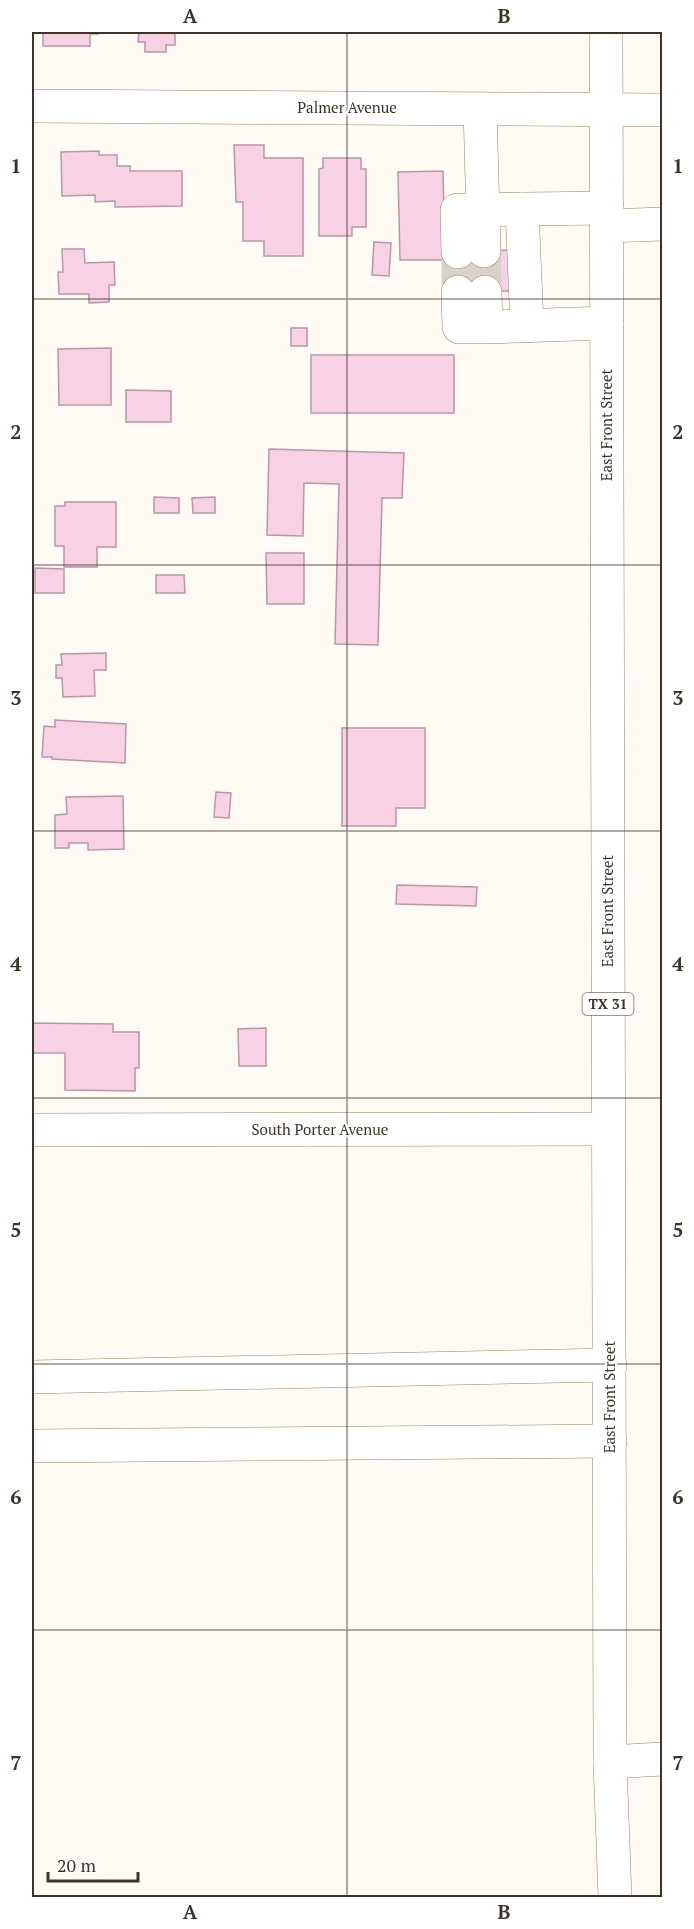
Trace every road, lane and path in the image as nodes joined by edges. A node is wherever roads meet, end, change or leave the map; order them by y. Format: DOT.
graph roads {
  1 [pos="606,32"];
  2 [pos="32,106"];
  3 [pos="480,109"];
  4 [pos="607,110"];
  5 [pos="663,110"];
  6 [pos="522,209"];
  7 [pos="483,210"];
  8 [pos="607,217"];
  9 [pos="663,224"];
  10 [pos="471,251"];
  11 [pos="472,292"];
  12 [pos="607,323"];
  13 [pos="527,326"];
  14 [pos="608,1129"];
  15 [pos="32,1130"];
  16 [pos="610,1365"];
  17 [pos="32,1377"];
  18 [pos="610,1440"];
  19 [pos="32,1446"];
  20 [pos="663,1759"];
  21 [pos="610,1762"];
  22 [pos="615,1898"];
  1 -- 4 [label="main road, East Front Street / TX 31"];
  2 -- 3 [label="main road, Palmer Avenue"];
  3 -- 4 [label="main road, Palmer Avenue"];
  3 -- 7 [label="main road"];
  4 -- 5 [label="main road, Palmer Avenue"];
  4 -- 8 [label="main road, East Front Street / TX 31"];
  6 -- 7 [label="main road"];
  6 -- 8 [label="main road"];
  6 -- 13 [label="main road"];
  7 -- 10 [label="main road"];
  8 -- 9 [label="main road"];
  8 -- 12 [label="main road, East Front Street / TX 31"];
  11 -- 13 [label="main road"];
  12 -- 13 [label="main road"];
  12 -- 14 [label="main road, East Front Street / TX 31"];
  14 -- 15 [label="main road, South Porter Avenue"];
  14 -- 16 [label="main road, East Front Street / TX 31"];
  16 -- 17 [label="main road"];
  16 -- 18 [label="main road, East Front Street / TX 31"];
  18 -- 19 [label="main road"];
  18 -- 21 [label="main road, East Front Street / TX 31"];
  20 -- 21 [label="main road"];
  21 -- 22 [label="main road, East Front Street / TX 31"];
}
